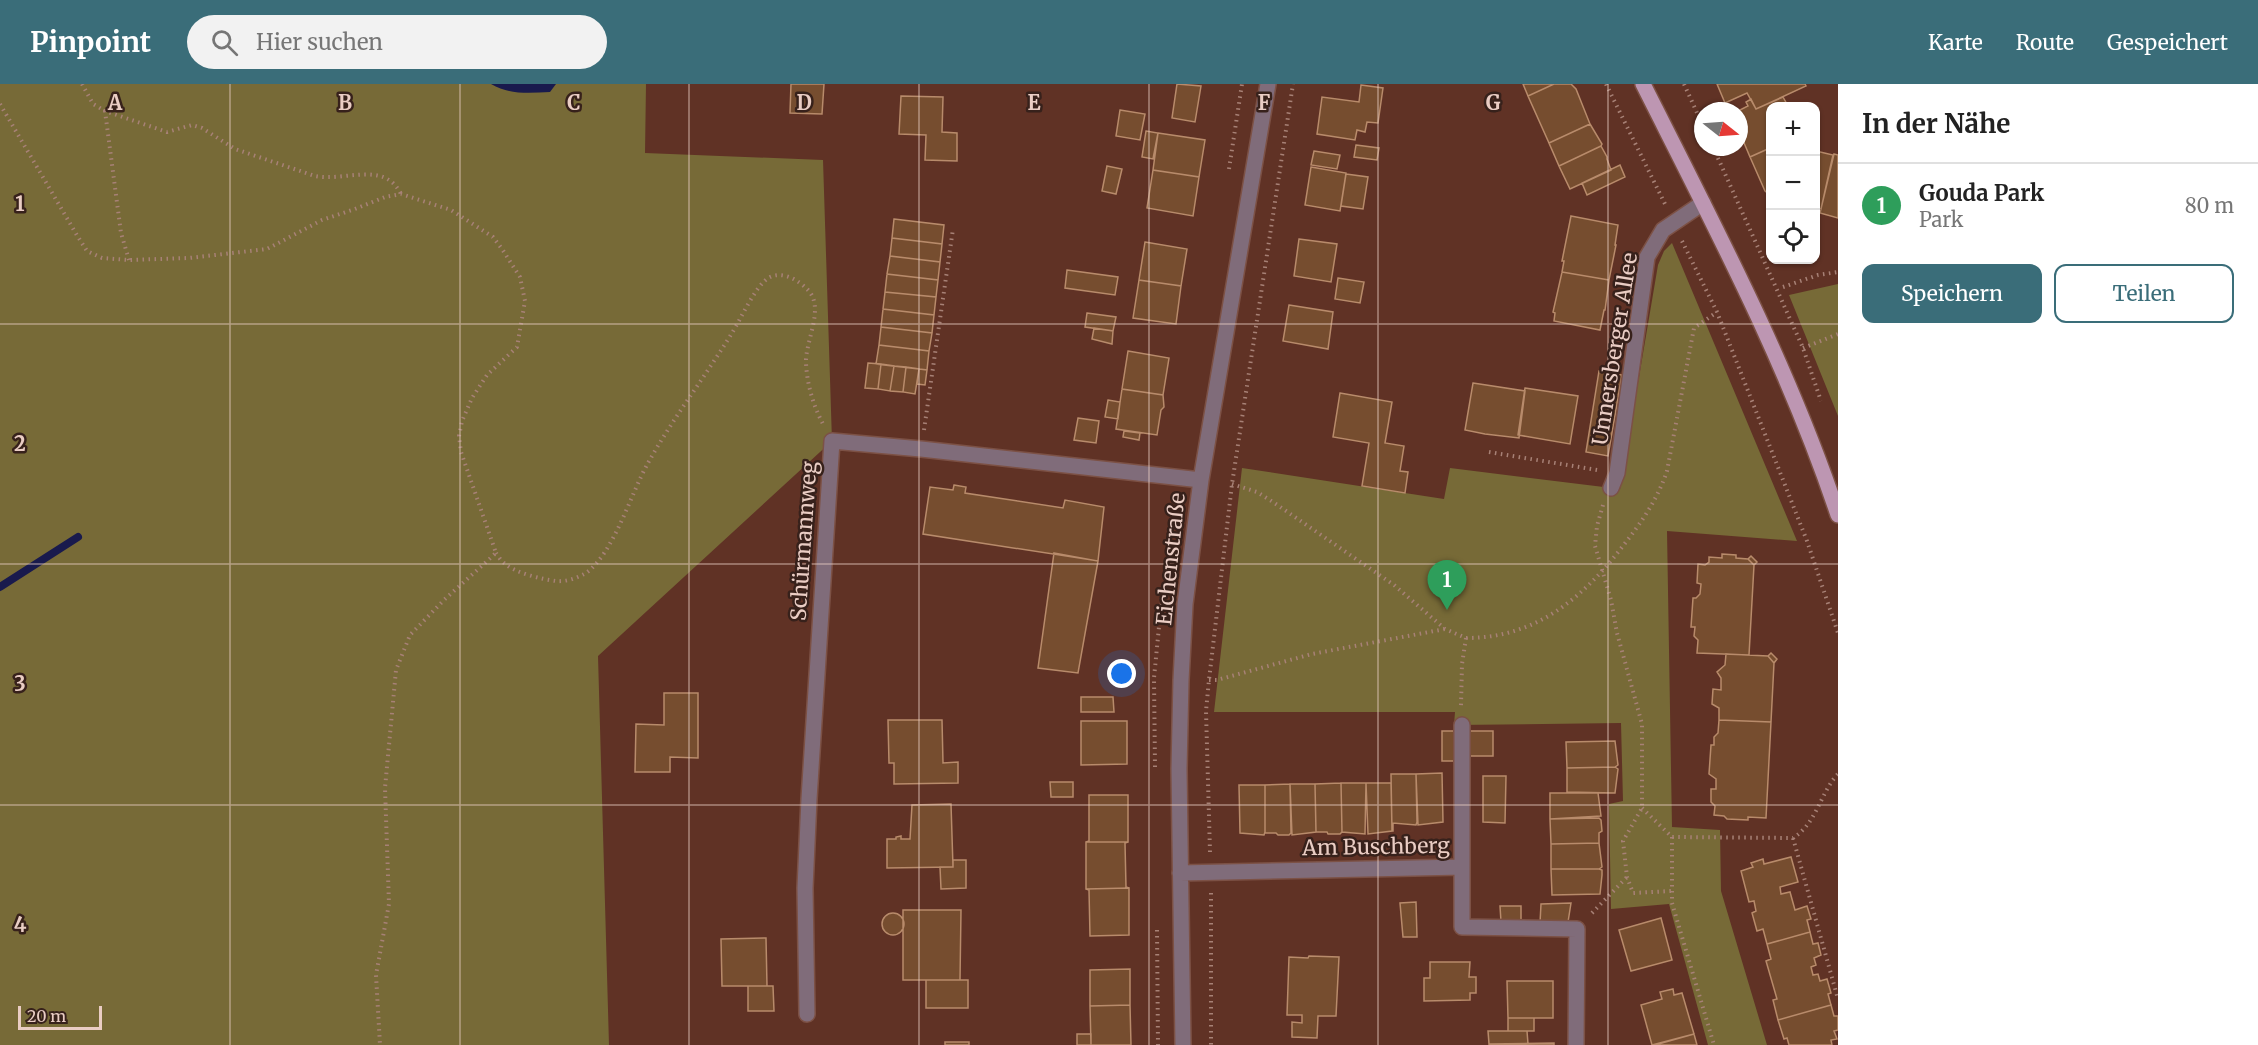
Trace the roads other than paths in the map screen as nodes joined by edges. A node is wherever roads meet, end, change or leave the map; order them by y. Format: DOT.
graph roads {
  1 [pos="1268,84"];
  2 [pos="1643,84"];
  3 [pos="1703,203"];
  4 [pos="1201,480"];
  5 [pos="1614,481"];
  6 [pos="1838,515"];
  7 [pos="1462,725"];
  8 [pos="1462,867"];
  9 [pos="1180,873"];
  10 [pos="807,1014"];
  11 [pos="1183,1045"];
  12 [pos="1576,1045"];
  1 -- 4 [label="street, Eichenstraße"];
  2 -- 3 [label="main road"];
  3 -- 5 [label="street, Unnersberger Allee"];
  3 -- 6 [label="main road"];
  4 -- 9 [label="street, Eichenstraße"];
  4 -- 10 [label="street, Schürmannweg"];
  7 -- 8 [label="street"];
  8 -- 9 [label="street, Am Buschberg"];
  8 -- 12 [label="street, Am Buschberg"];
  9 -- 11 [label="street, Eichenstraße"];
}
